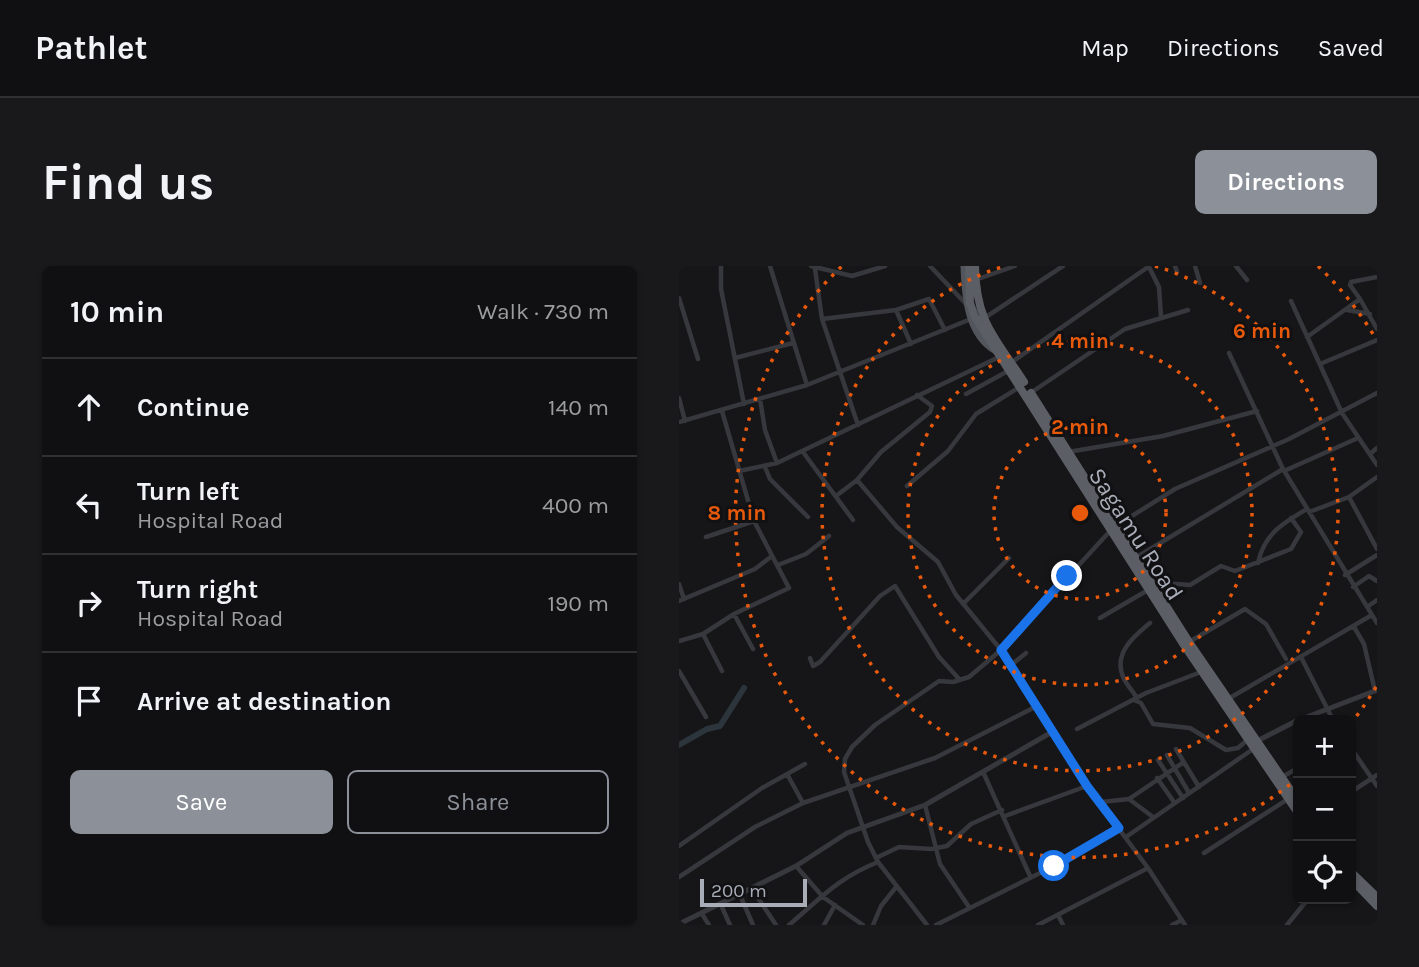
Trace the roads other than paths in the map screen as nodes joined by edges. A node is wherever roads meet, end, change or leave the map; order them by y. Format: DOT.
graph roads {
  1 [pos="720,266"];
  2 [pos="770,266"];
  3 [pos="885,266"];
  4 [pos="930,266"];
  5 [pos="966,266"];
  6 [pos="977,266"];
  7 [pos="1015,266"];
  8 [pos="1063,266"];
  9 [pos="1148,266"];
  10 [pos="1195,266"];
  11 [pos="1236,266"];
  12 [pos="813,267"];
  13 [pos="1377,277"];
  14 [pos="978,279"];
  15 [pos="1247,280"];
  16 [pos="1199,283"];
  17 [pos="679,298"];
  18 [pos="1360,299"];
  19 [pos="1291,301"];
  20 [pos="966,304"];
  21 [pos="896,310"];
  22 [pos="1188,310"];
  23 [pos="1346,310"];
  24 [pos="1371,314"];
  25 [pos="1161,316"];
  26 [pos="986,317"];
  27 [pos="822,319"];
  28 [pos="971,319"];
  29 [pos="945,330"];
  30 [pos="1377,330"];
  31 [pos="1307,337"];
  32 [pos="1377,340"];
  33 [pos="793,343"];
  34 [pos="911,345"];
  35 [pos="997,348"];
  36 [pos="1229,353"];
  37 [pos="735,358"];
  38 [pos="698,359"];
  39 [pos="1319,364"];
  40 [pos="1010,366"];
  41 [pos="842,371"];
  42 [pos="807,385"];
  43 [pos="1021,387"];
  44 [pos="1031,393"];
  45 [pos="1377,393"];
  46 [pos="966,394"];
  47 [pos="916,395"];
  48 [pos="679,398"];
  49 [pos="760,399"];
  50 [pos="744,404"];
  51 [pos="722,411"];
  52 [pos="1257,411"];
  53 [pos="1342,413"];
  54 [pos="682,421"];
  55 [pos="858,425"];
  56 [pos="1357,438"];
  57 [pos="1273,446"];
  58 [pos="1377,449"];
  59 [pos="803,452"];
  60 [pos="1068,452"];
  61 [pos="1370,454"];
  62 [pos="777,464"];
  63 [pos="1377,465"];
  64 [pos="765,467"];
  65 [pos="1284,470"];
  66 [pos="739,471"];
  67 [pos="1377,477"];
  68 [pos="857,480"];
  69 [pos="907,486"];
  70 [pos="836,496"];
  71 [pos="1349,497"];
  72 [pos="1308,511"];
  73 [pos="807,517"];
  74 [pos="1291,518"];
  75 [pos="853,520"];
  76 [pos="754,521"];
  77 [pos="1114,528"];
  78 [pos="829,536"];
  79 [pos="706,537"];
  80 [pos="1377,549"];
  81 [pos="1377,555"];
  82 [pos="772,556"];
  83 [pos="1009,558"];
  84 [pos="1136,558"];
  85 [pos="1258,563"];
  86 [pos="778,565"];
  87 [pos="1345,576"];
  88 [pos="1377,581"];
  89 [pos="679,584"];
  90 [pos="1353,587"];
  91 [pos="1151,588"];
  92 [pos="682,600"];
  93 [pos="1377,600"];
  94 [pos="963,604"];
  95 [pos="1367,607"];
  96 [pos="734,614"];
  97 [pos="1373,615"];
  98 [pos="1100,618"];
  99 [pos="1377,623"];
  100 [pos="1150,624"];
  101 [pos="1355,627"];
  102 [pos="703,634"];
  103 [pos="679,641"];
  104 [pos="1189,642"];
  105 [pos="753,649"];
  106 [pos="1001,650"];
  107 [pos="1026,653"];
  108 [pos="810,658"];
  109 [pos="1286,659"];
  110 [pos="1302,659"];
  111 [pos="1010,666"];
  112 [pos="679,671"];
  113 [pos="722,671"];
  114 [pos="1202,672"];
  115 [pos="960,680"];
  116 [pos="1376,690"];
  117 [pos="1146,693"];
  118 [pos="1135,699"];
  119 [pos="1228,700"];
  120 [pos="1141,703"];
  121 [pos="1035,707"];
  122 [pos="1326,709"];
  123 [pos="1311,715"];
  124 [pos="1330,715"];
  125 [pos="706,717"];
  126 [pos="1240,722"];
  127 [pos="1293,723"];
  128 [pos="1077,729"];
  129 [pos="1052,732"];
  130 [pos="1247,740"];
  131 [pos="1255,745"];
  132 [pos="1176,749"];
  133 [pos="1167,755"];
  134 [pos="1356,756"];
  135 [pos="1158,760"];
  136 [pos="1184,762"];
  137 [pos="805,764"];
  138 [pos="1175,768"];
  139 [pos="1166,771"];
  140 [pos="1293,771"];
  141 [pos="787,774"];
  142 [pos="984,774"];
  143 [pos="1377,775"];
  144 [pos="1282,777"];
  145 [pos="1157,778"];
  146 [pos="1371,779"];
  147 [pos="850,786"];
  148 [pos="1087,786"];
  149 [pos="1377,786"];
  150 [pos="1199,787"];
  151 [pos="1356,789"];
  152 [pos="1189,793"];
  153 [pos="1293,794"];
  154 [pos="1183,798"];
  155 [pos="1129,799"];
  156 [pos="1288,799"];
  157 [pos="1101,802"];
  158 [pos="1174,802"];
  159 [pos="803,803"];
  160 [pos="925,806"];
  161 [pos="1293,806"];
  162 [pos="1002,810"];
  163 [pos="1005,816"];
  164 [pos="1153,817"];
  165 [pos="864,828"];
  166 [pos="1119,828"];
  167 [pos="1126,837"];
  168 [pos="679,846"];
  169 [pos="937,848"];
  170 [pos="1204,853"];
  171 [pos="877,860"];
  172 [pos="796,866"];
  173 [pos="1148,868"];
  174 [pos="679,877"];
  175 [pos="1030,877"];
  176 [pos="1356,877"];
  177 [pos="1356,884"];
  178 [pos="897,886"];
  179 [pos="752,890"];
  180 [pos="740,895"];
  181 [pos="823,897"];
  182 [pos="1377,898"];
  183 [pos="1304,904"];
  184 [pos="721,905"];
  185 [pos="835,905"];
  186 [pos="1377,906"];
  187 [pos="969,908"];
  188 [pos="702,914"];
  189 [pos="1058,915"];
  190 [pos="1184,923"];
  191 [pos="679,924"];
  192 [pos="709,925"];
  193 [pos="730,925"];
  194 [pos="753,925"];
  195 [pos="776,925"];
  196 [pos="789,925"];
  197 [pos="824,925"];
  198 [pos="863,925"];
  199 [pos="873,925"];
  200 [pos="927,925"];
  201 [pos="936,925"];
  202 [pos="1038,925"];
  203 [pos="1063,925"];
  204 [pos="1172,925"];
  205 [pos="1287,925"];
  1 -- 37 [label="street"];
  2 -- 33 [label="street"];
  3 -- 12 [label="street"];
  4 -- 20 [label="street"];
  5 -- 20 [label="main road"];
  5 -- 35 [label="highway, Sagamu Road"];
  6 -- 14 [label="main road"];
  6 -- 35 [label="highway, Sagamu Road"];
  7 -- 14 [label="street"];
  8 -- 26 [label="street"];
  9 -- 25 [label="street"];
  9 -- 40 [label="street"];
  10 -- 16 [label="street"];
  11 -- 15 [label="street"];
  12 -- 27 [label="street"];
  13 -- 18 [label="street"];
  14 -- 26 [label="main road"];
  17 -- 38 [label="street"];
  18 -- 23 [label="street"];
  18 -- 24 [label="street"];
  19 -- 31 [label="street"];
  20 -- 28 [label="main road"];
  21 -- 27 [label="street"];
  21 -- 29 [label="street"];
  21 -- 34 [label="street"];
  22 -- 25 [label="street"];
  23 -- 24 [label="street"];
  23 -- 31 [label="street"];
  24 -- 30 [label="street"];
  25 -- 44 [label="street"];
  26 -- 35 [label="main road"];
  27 -- 41 [label="street"];
  28 -- 29 [label="street"];
  28 -- 35 [label="main road"];
  29 -- 34 [label="street"];
  31 -- 39 [label="street"];
  32 -- 39 [label="street"];
  33 -- 37 [label="street"];
  33 -- 42 [label="street"];
  34 -- 41 [label="street"];
  35 -- 40 [label="highway, Sagamu Road"];
  35 -- 47 [label="street"];
  36 -- 52 [label="street"];
  37 -- 50 [label="street"];
  39 -- 53 [label="street"];
  40 -- 43 [label="highway, Sagamu Road"];
  40 -- 44 [label="highway, Sagamu Road"];
  40 -- 46 [label="street"];
  41 -- 42 [label="street"];
  41 -- 55 [label="street"];
  42 -- 49 [label="street"];
  43 -- 69 [label="street"];
  43 -- 77 [label="highway, Sagamu Road"];
  44 -- 60 [label="highway, Sagamu Road"];
  45 -- 53 [label="street"];
  47 -- 55 [label="street"];
  47 -- 68 [label="street"];
  48 -- 54 [label="street"];
  49 -- 50 [label="street"];
  49 -- 62 [label="street"];
  50 -- 51 [label="street"];
  51 -- 54 [label="street"];
  51 -- 66 [label="street"];
  52 -- 57 [label="street"];
  52 -- 60 [label="street"];
  53 -- 56 [label="street"];
  53 -- 57 [label="street"];
  55 -- 59 [label="street"];
  56 -- 61 [label="street"];
  56 -- 65 [label="street"];
  57 -- 65 [label="street"];
  57 -- 77 [label="street"];
  58 -- 61 [label="street"];
  59 -- 62 [label="street"];
  59 -- 70 [label="street"];
  60 -- 77 [label="highway, Sagamu Road"];
  61 -- 63 [label="street"];
  62 -- 64 [label="street"];
  64 -- 66 [label="street"];
  64 -- 73 [label="street"];
  65 -- 72 [label="street"];
  65 -- 84 [label="street"];
  66 -- 76 [label="street"];
  67 -- 71 [label="street"];
  68 -- 70 [label="street"];
  68 -- 94 [label="street"];
  70 -- 75 [label="street"];
  71 -- 72 [label="street"];
  71 -- 80 [label="street"];
  72 -- 74 [label="street"];
  72 -- 87 [label="street"];
  74 -- 85 [label="street"];
  74 -- 85 [label="street"];
  76 -- 79 [label="street"];
  76 -- 82 [label="street"];
  77 -- 84 [label="highway, Sagamu Road"];
  77 -- 91 [label="highway, Sagamu Road"];
  77 -- 106 [label="street"];
  78 -- 86 [label="street"];
  81 -- 87 [label="street"];
  82 -- 86 [label="street"];
  82 -- 92 [label="street"];
  83 -- 94 [label="street"];
  84 -- 91 [label="highway, Sagamu Road"];
  85 -- 91 [label="street"];
  86 -- 96 [label="street"];
  87 -- 90 [label="street"];
  88 -- 90 [label="street"];
  89 -- 92 [label="street"];
  90 -- 95 [label="street"];
  91 -- 98 [label="street"];
  91 -- 104 [label="highway, Sagamu Road"];
  91 -- 114 [label="highway, Sagamu Road"];
  93 -- 95 [label="street"];
  94 -- 106 [label="street"];
  95 -- 97 [label="street"];
  96 -- 102 [label="street"];
  96 -- 105 [label="street"];
  97 -- 99 [label="street"];
  97 -- 101 [label="street"];
  100 -- 118 [label="street"];
  101 -- 110 [label="street"];
  101 -- 116 [label="street"];
  102 -- 103 [label="street"];
  102 -- 113 [label="street"];
  104 -- 109 [label="street"];
  104 -- 119 [label="highway, Sagamu Road"];
  106 -- 111 [label="street"];
  106 -- 115 [label="street"];
  107 -- 111 [label="street"];
  108 -- 115 [label="street"];
  110 -- 119 [label="street"];
  110 -- 122 [label="street"];
  111 -- 121 [label="street"];
  112 -- 125 [label="street"];
  114 -- 117 [label="street"];
  114 -- 126 [label="highway, Sagamu Road"];
  115 -- 147 [label="street"];
  116 -- 122 [label="street"];
  117 -- 118 [label="street"];
  117 -- 120 [label="street"];
  118 -- 120 [label="street"];
  118 -- 128 [label="street"];
  119 -- 126 [label="highway, Sagamu Road"];
  120 -- 130 [label="street"];
  121 -- 129 [label="street"];
  121 -- 147 [label="street"];
  122 -- 123 [label="street"];
  122 -- 124 [label="street"];
  126 -- 130 [label="highway, Sagamu Road"];
  126 -- 131 [label="highway, Sagamu Road"];
  127 -- 131 [label="street"];
  129 -- 142 [label="street"];
  129 -- 148 [label="street"];
  130 -- 131 [label="highway, Sagamu Road"];
  131 -- 144 [label="highway, Sagamu Road"];
  131 -- 150 [label="street"];
  131 -- 156 [label="highway, Sagamu Road"];
  132 -- 136 [label="street"];
  133 -- 138 [label="street"];
  134 -- 146 [label="street"];
  135 -- 139 [label="street"];
  136 -- 138 [label="street"];
  136 -- 150 [label="street"];
  137 -- 141 [label="street"];
  138 -- 139 [label="street"];
  138 -- 152 [label="street"];
  139 -- 145 [label="street"];
  139 -- 154 [label="street"];
  140 -- 144 [label="street"];
  141 -- 159 [label="street"];
  141 -- 168 [label="street"];
  142 -- 160 [label="street"];
  142 -- 162 [label="street"];
  143 -- 146 [label="street"];
  144 -- 153 [label="highway, Sagamu Road"];
  145 -- 155 [label="street"];
  145 -- 158 [label="street"];
  146 -- 149 [label="street"];
  146 -- 151 [label="street"];
  147 -- 159 [label="street"];
  147 -- 165 [label="street"];
  148 -- 157 [label="street"];
  148 -- 163 [label="street"];
  150 -- 152 [label="street"];
  152 -- 154 [label="street"];
  154 -- 158 [label="street"];
  155 -- 157 [label="street"];
  155 -- 164 [label="street"];
  156 -- 161 [label="highway, Sagamu Road"];
  156 -- 170 [label="street"];
  157 -- 166 [label="street"];
  158 -- 164 [label="street"];
  159 -- 174 [label="street"];
  160 -- 165 [label="street"];
  160 -- 169 [label="street"];
  162 -- 163 [label="street"];
  162 -- 169 [label="street"];
  163 -- 175 [label="street"];
  164 -- 167 [label="street"];
  165 -- 171 [label="street"];
  165 -- 172 [label="street"];
  166 -- 167 [label="street"];
  166 -- 175 [label="street"];
  167 -- 173 [label="street"];
  169 -- 171 [label="street"];
  169 -- 187 [label="street"];
  171 -- 178 [label="street"];
  171 -- 181 [label="street"];
  172 -- 179 [label="street"];
  172 -- 181 [label="street"];
  173 -- 189 [label="street"];
  173 -- 190 [label="street"];
  175 -- 187 [label="street"];
  176 -- 182 [label="highway"];
  177 -- 186 [label="highway"];
  178 -- 199 [label="street"];
  178 -- 200 [label="street"];
  179 -- 180 [label="street"];
  179 -- 195 [label="street"];
  180 -- 184 [label="street"];
  180 -- 194 [label="street"];
  181 -- 185 [label="street"];
  181 -- 196 [label="street"];
  183 -- 205 [label="street"];
  184 -- 188 [label="street"];
  184 -- 193 [label="street"];
  185 -- 197 [label="street"];
  185 -- 198 [label="street"];
  187 -- 201 [label="street"];
  188 -- 191 [label="street"];
  188 -- 192 [label="street"];
  189 -- 202 [label="street"];
  189 -- 203 [label="street"];
  190 -- 204 [label="street"];
}
